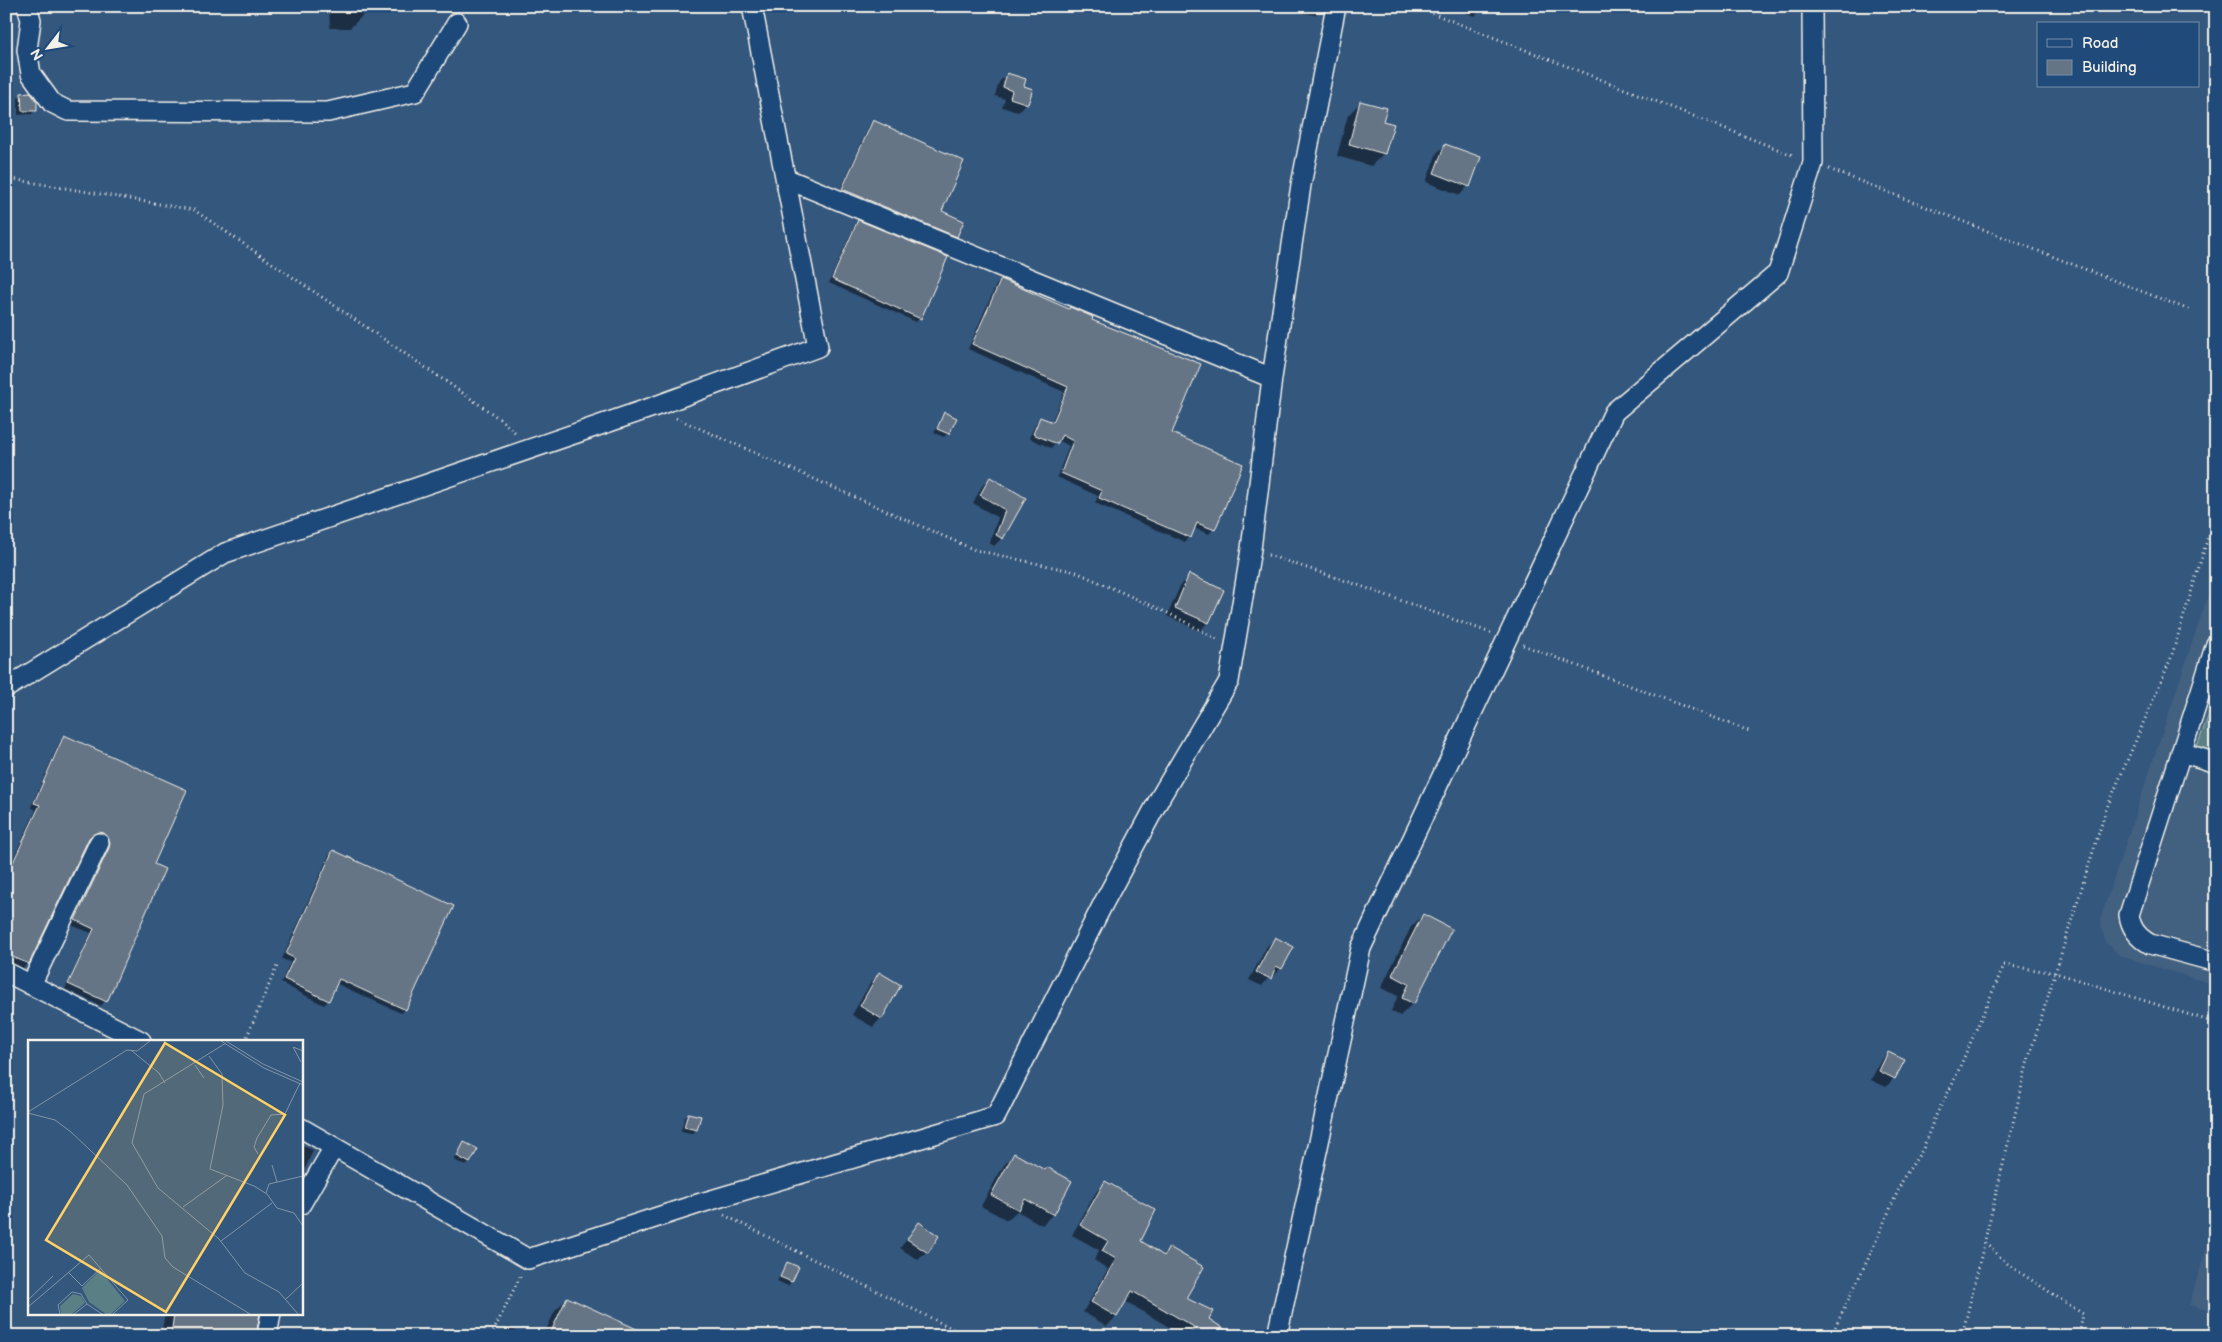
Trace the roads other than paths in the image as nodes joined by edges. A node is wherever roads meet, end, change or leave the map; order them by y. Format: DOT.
graph roads {
  1 [pos="27,6"];
  2 [pos="752,6"];
  3 [pos="1336,6"];
  4 [pos="1812,6"];
  5 [pos="456,22"];
  6 [pos="787,179"];
  7 [pos="1272,378"];
  8 [pos="2216,644"];
  9 [pos="6,688"];
  10 [pos="2181,752"];
  11 [pos="2216,763"];
  12 [pos="98,843"];
  13 [pos="2216,962"];
  14 [pos="6,972"];
  15 [pos="32,985"];
  16 [pos="139,1040"];
  17 [pos="302,1129"];
  18 [pos="334,1147"];
  19 [pos="302,1202"];
  20 [pos="271,1314"];
  21 [pos="266,1336"];
  22 [pos="1277,1336"];
  1 -- 5 [label="street"];
  2 -- 6 [label="street"];
  3 -- 7 [label="street"];
  4 -- 22 [label="street"];
  6 -- 7 [label="street"];
  6 -- 9 [label="street"];
  7 -- 18 [label="street"];
  8 -- 10 [label="street"];
  10 -- 11 [label="street"];
  10 -- 13 [label="street"];
  12 -- 15 [label="street"];
  14 -- 15 [label="street"];
  15 -- 16 [label="street"];
  17 -- 18 [label="street"];
  18 -- 19 [label="street"];
  20 -- 21 [label="street"];
}
